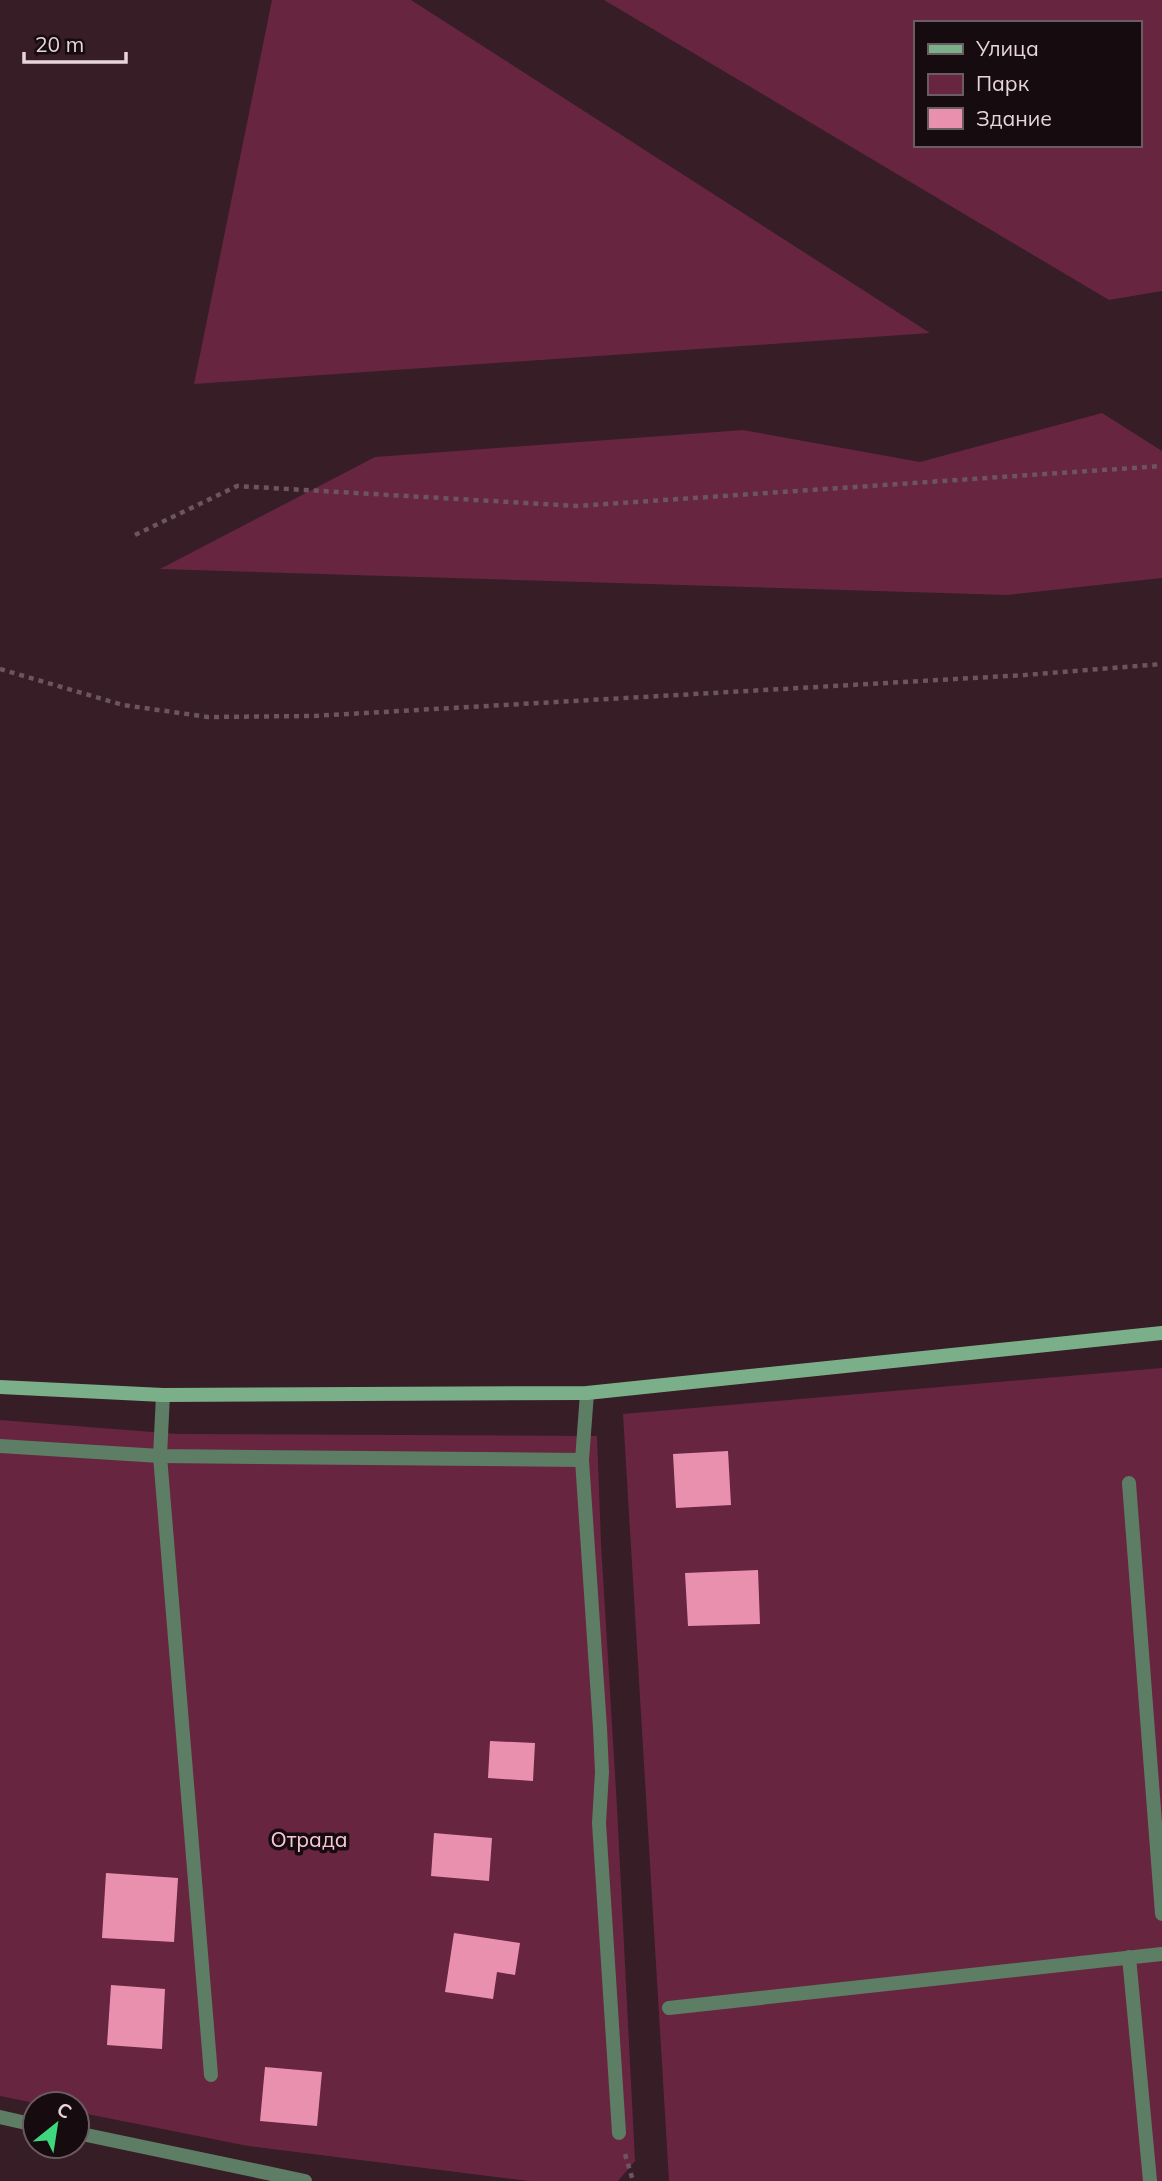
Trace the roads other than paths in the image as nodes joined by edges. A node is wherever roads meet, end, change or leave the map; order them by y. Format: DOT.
graph roads {
  1 [pos="1162,1333"];
  2 [pos="0,1387"];
  3 [pos="587,1393"];
  4 [pos="163,1395"];
  5 [pos="0,1446"];
  6 [pos="160,1456"];
  7 [pos="582,1461"];
  8 [pos="1129,1483"];
  9 [pos="1162,1913"];
  10 [pos="1162,1954"];
  11 [pos="1129,1956"];
  12 [pos="669,2008"];
  13 [pos="211,2075"];
  14 [pos="0,2117"];
  15 [pos="21,2121"];
  16 [pos="619,2133"];
  17 [pos="91,2136"];
  18 [pos="305,2181"];
  19 [pos="1150,2181"];
  1 -- 3 [label="main road"];
  2 -- 4 [label="main road"];
  3 -- 4 [label="main road"];
  3 -- 7 [label="street"];
  4 -- 6 [label="street"];
  5 -- 6 [label="street"];
  6 -- 7 [label="street"];
  6 -- 13 [label="street"];
  7 -- 16 [label="street"];
  8 -- 9 [label="street"];
  10 -- 11 [label="street"];
  11 -- 12 [label="street"];
  11 -- 19 [label="street"];
  14 -- 15 [label="street"];
  17 -- 18 [label="street"];
}
